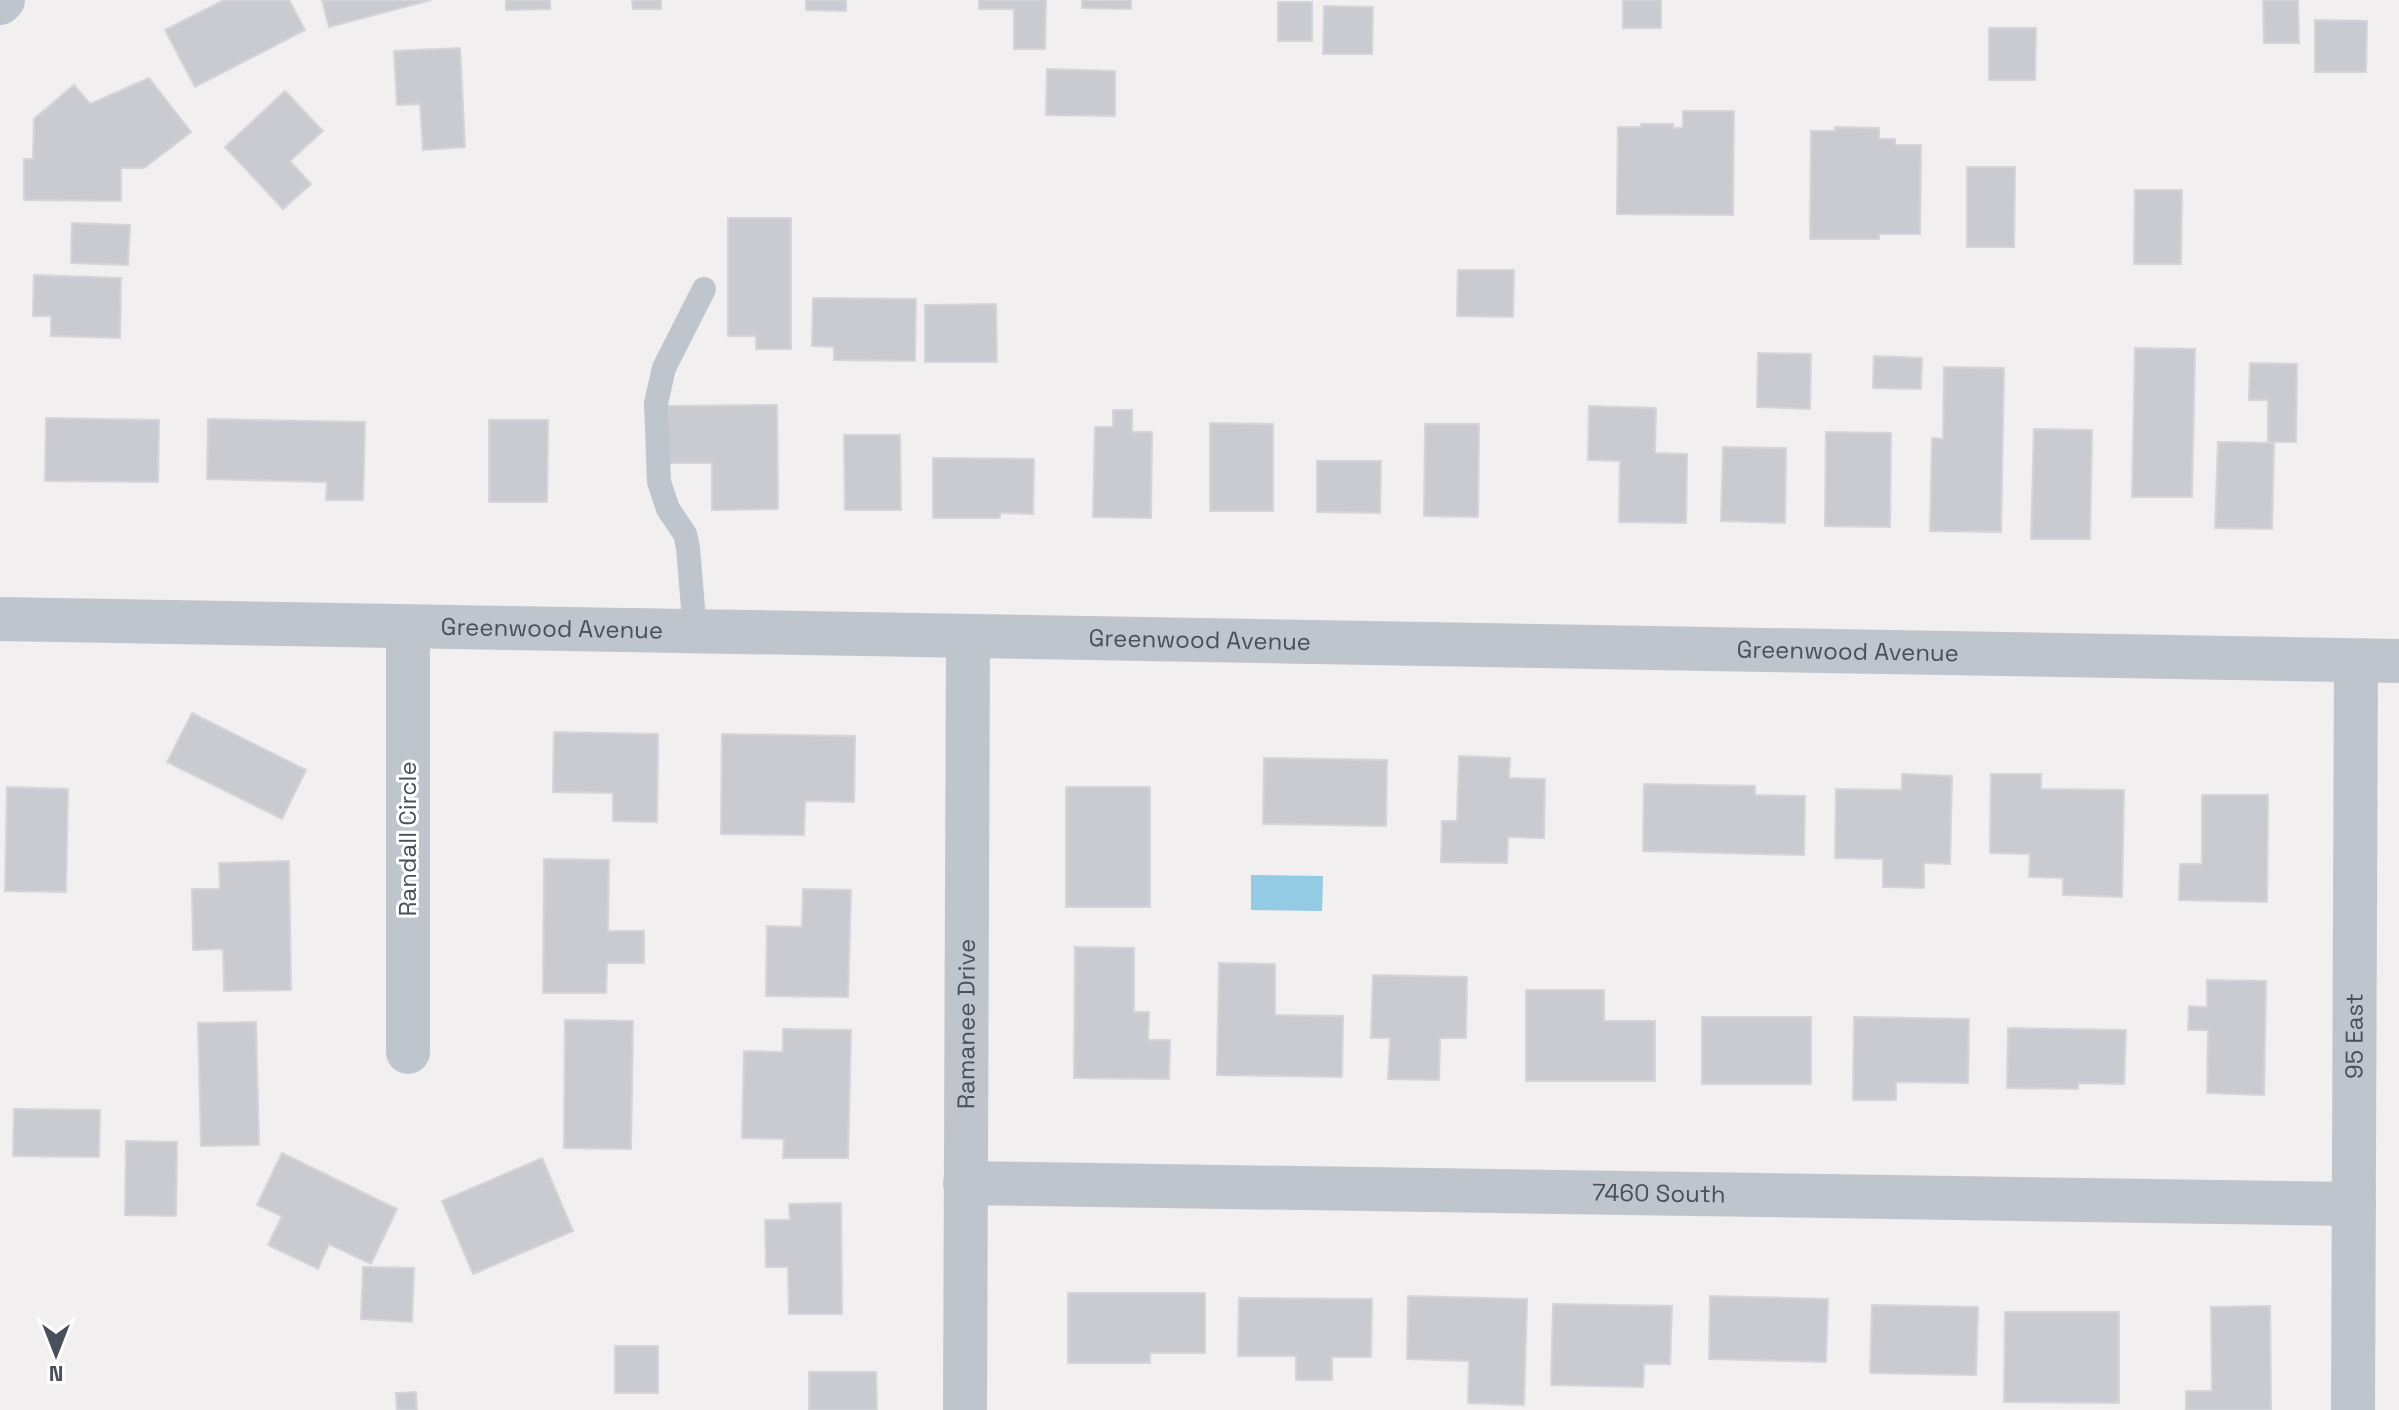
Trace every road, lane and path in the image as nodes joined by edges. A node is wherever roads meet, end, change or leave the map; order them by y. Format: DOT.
graph roads {
  1 [pos="704,289"];
  2 [pos="0,619"];
  3 [pos="408,627"];
  4 [pos="695,632"];
  5 [pos="968,638"];
  6 [pos="2356,661"];
  7 [pos="2399,661"];
  8 [pos="408,1052"];
  9 [pos="965,1183"];
  10 [pos="2354,1204"];
  11 [pos="965,1410"];
  12 [pos="2353,1410"];
  1 -- 4 [label="lane"];
  2 -- 3 [label="street, Greenwood Avenue"];
  3 -- 4 [label="street, Greenwood Avenue"];
  3 -- 8 [label="street, Randall Circle"];
  4 -- 5 [label="street, Greenwood Avenue"];
  5 -- 6 [label="street, Greenwood Avenue"];
  5 -- 9 [label="street, Ramanee Drive"];
  6 -- 7 [label="street, Greenwood Avenue"];
  6 -- 10 [label="street, 95 East"];
  9 -- 10 [label="street, 7460 South"];
  9 -- 11 [label="street, Ramanee Drive"];
  10 -- 12 [label="street, 95 East"];
}
